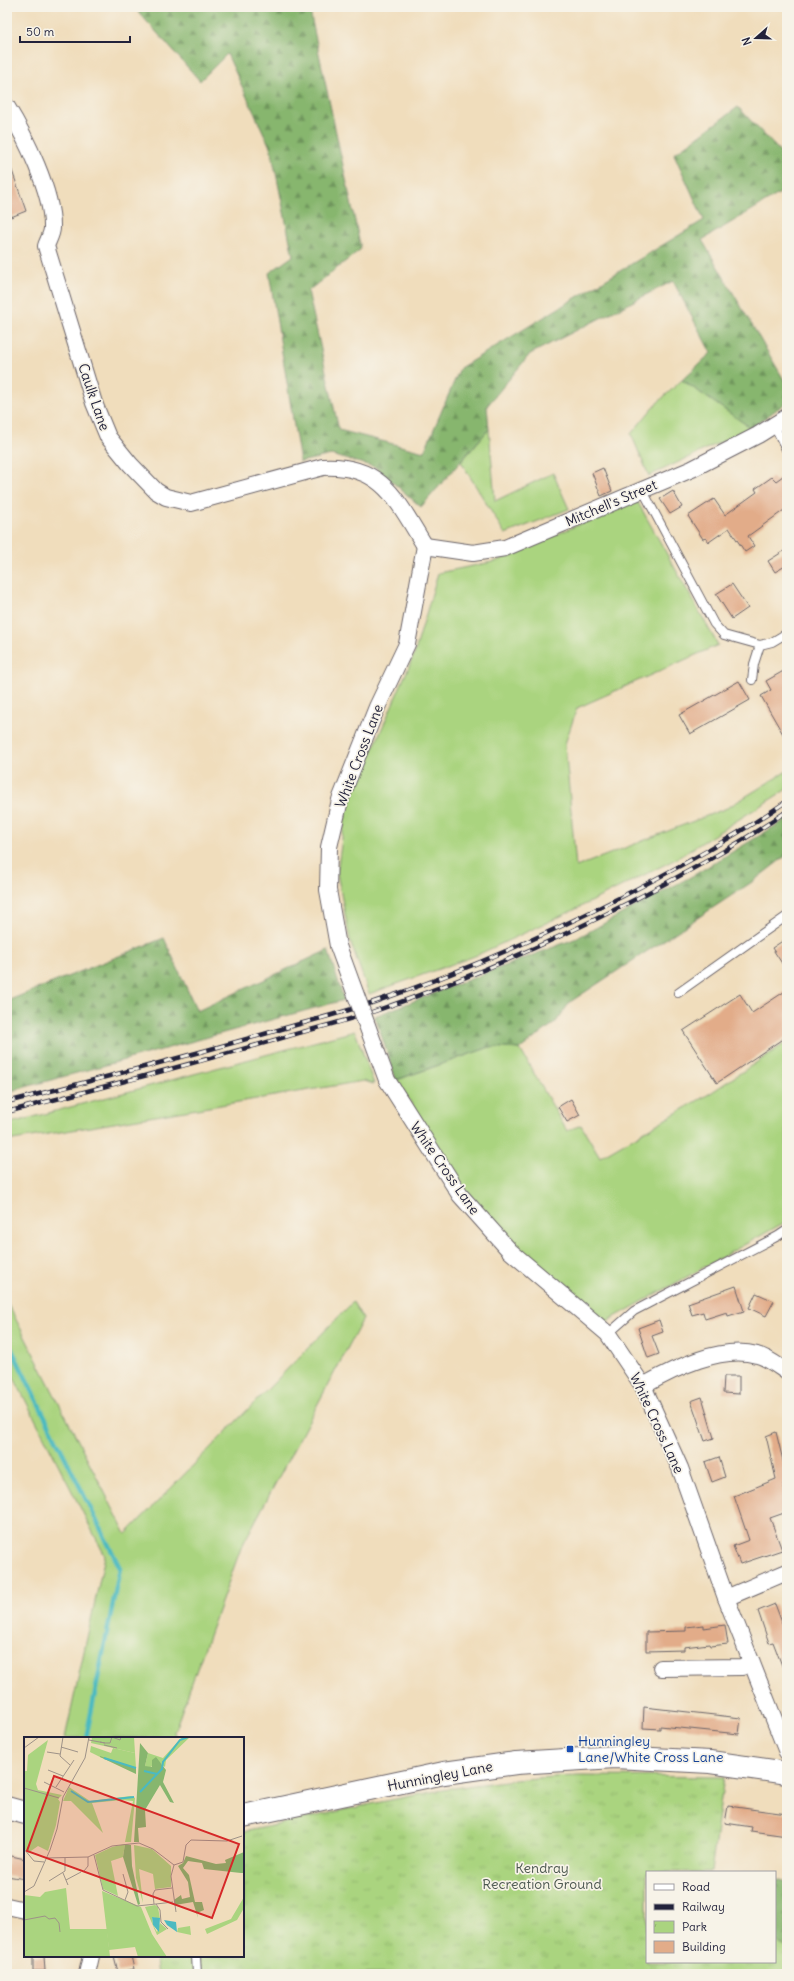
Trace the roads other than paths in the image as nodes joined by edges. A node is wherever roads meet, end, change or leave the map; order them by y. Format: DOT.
graph roads {
  1 [pos="7,107"];
  2 [pos="780,421"];
  3 [pos="787,451"];
  4 [pos="642,489"];
  5 [pos="426,546"];
  6 [pos="787,634"];
  7 [pos="760,645"];
  8 [pos="752,680"];
  9 [pos="787,916"];
  10 [pos="678,992"];
  11 [pos="787,1230"];
  12 [pos="608,1334"];
  13 [pos="787,1372"];
  14 [pos="643,1386"];
  15 [pos="787,1572"];
  16 [pos="726,1598"];
  17 [pos="752,1662"];
  18 [pos="661,1668"];
  19 [pos="787,1752"];
  20 [pos="787,1773"];
  21 [pos="7,1808"];
  22 [pos="24,1813"];
  23 [pos="244,1816"];
  24 [pos="7,1906"];
  25 [pos="24,1910"];
  26 [pos="91,1957"];
  27 [pos="196,1957"];
  28 [pos="87,1974"];
  29 [pos="197,1974"];
  1 -- 5 [label="street, Caulk Lane"];
  2 -- 3 [label="lane"];
  2 -- 4 [label="street, Mitchell's Street"];
  4 -- 5 [label="street, Mitchell's Street"];
  4 -- 7 [label="lane"];
  5 -- 12 [label="street, White Cross Lane, bridge"];
  6 -- 7 [label="lane"];
  7 -- 8 [label="lane"];
  9 -- 10 [label="lane"];
  11 -- 12 [label="lane"];
  12 -- 14 [label="street, White Cross Lane"];
  13 -- 14 [label="street"];
  14 -- 16 [label="street, White Cross Lane"];
  15 -- 16 [label="street"];
  16 -- 17 [label="street, White Cross Lane"];
  17 -- 18 [label="street"];
  17 -- 19 [label="street, White Cross Lane"];
  20 -- 23 [label="main road, Hunningley Lane"];
  21 -- 22 [label="main road"];
  24 -- 25 [label="street"];
  26 -- 28 [label="street"];
  27 -- 29 [label="lane"];
}
